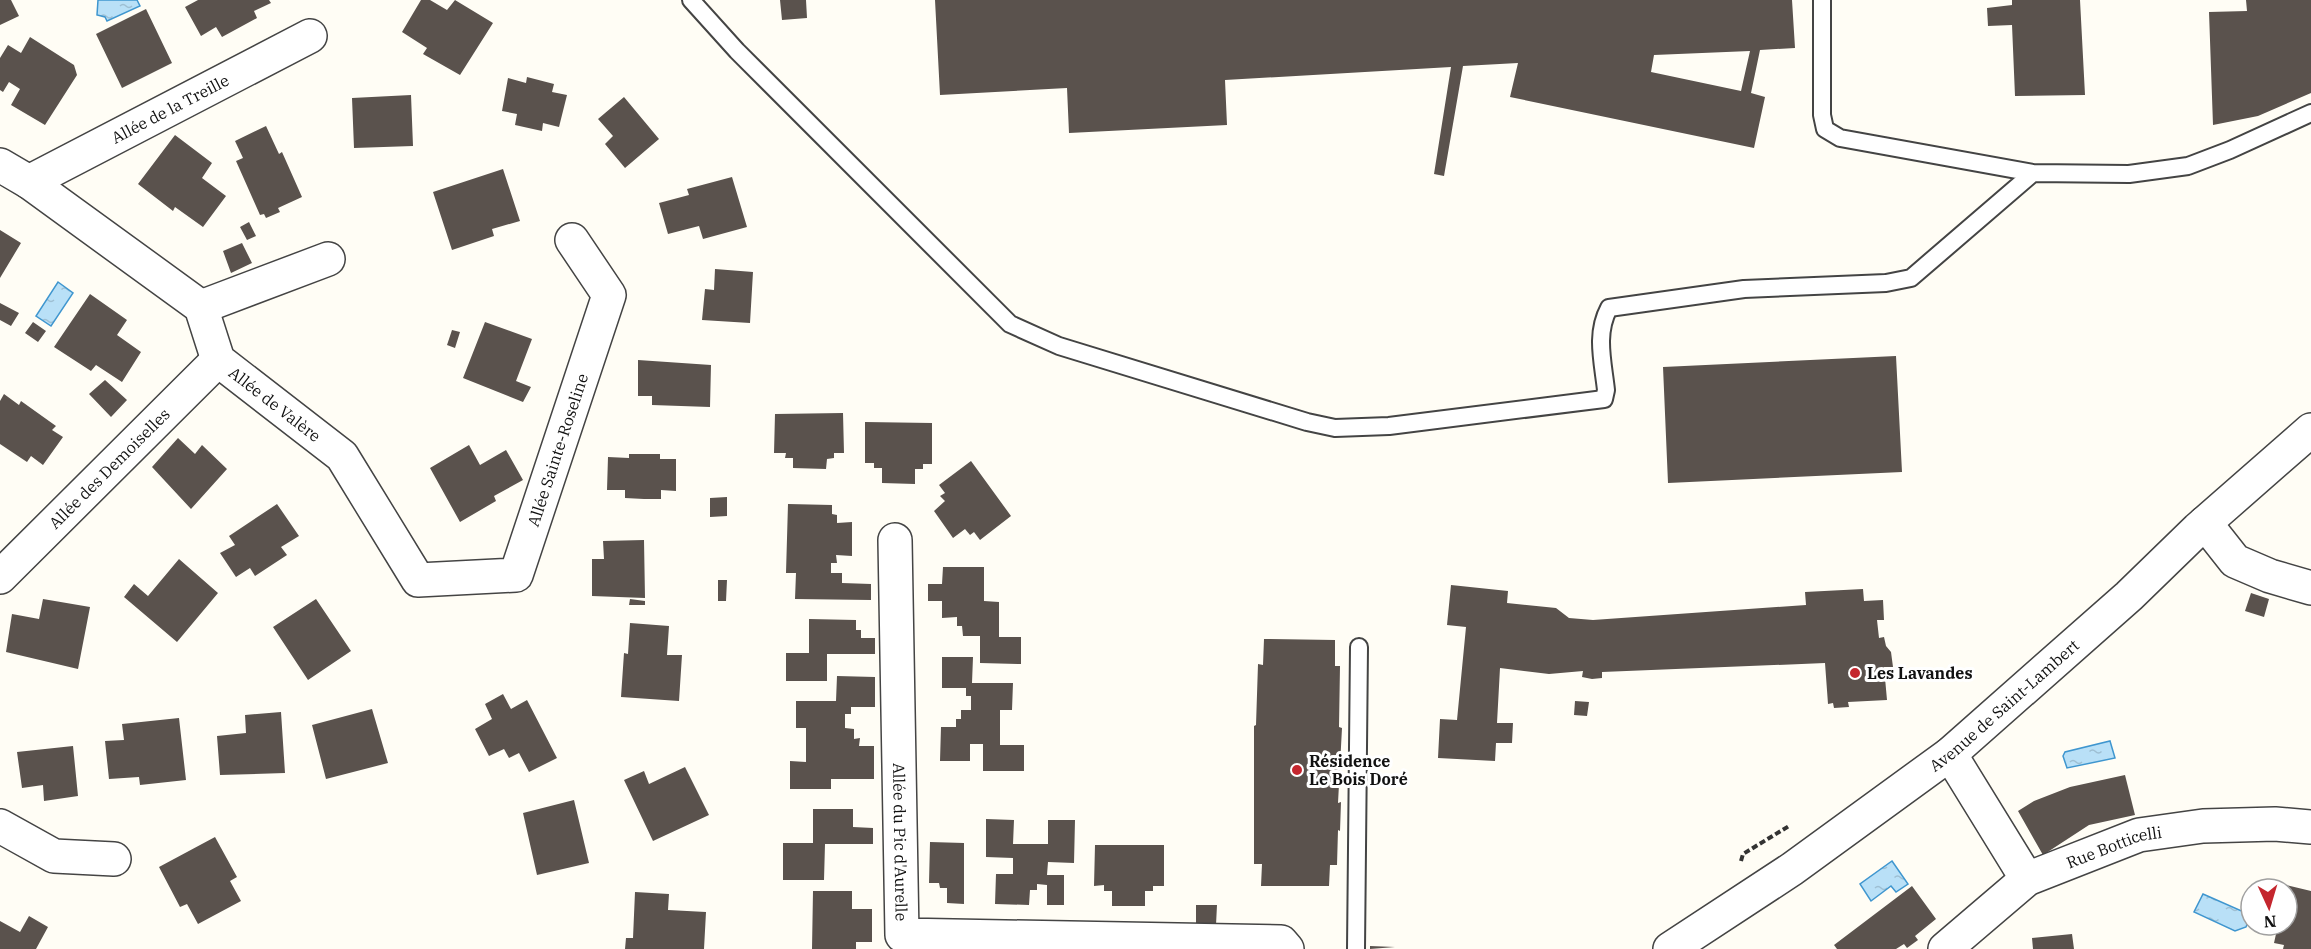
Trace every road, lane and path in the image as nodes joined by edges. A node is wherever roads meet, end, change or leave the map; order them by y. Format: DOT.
graph roads {
  1 [pos="691,0"];
  2 [pos="1822,0"];
  3 [pos="310,36"];
  4 [pos="2311,113"];
  5 [pos="0,165"];
  6 [pos="2032,173"];
  7 [pos="29,182"];
  8 [pos="573,240"];
  9 [pos="328,259"];
  10 [pos="201,308"];
  11 [pos="218,360"];
  12 [pos="2311,430"];
  13 [pos="2205,523"];
  14 [pos="895,540"];
  15 [pos="0,577"];
  16 [pos="418,580"];
  17 [pos="2311,588"];
  18 [pos="1359,647"];
  19 [pos="1950,754"];
  20 [pos="1791,825"];
  21 [pos="0,826"];
  22 [pos="2311,827"];
  23 [pos="1743,854"];
  24 [pos="114,859"];
  25 [pos="2027,879"];
  26 [pos="1287,949"];
  27 [pos="1356,949"];
  28 [pos="1670,949"];
  29 [pos="1945,949"];
  1 -- 6 [label="lane"];
  2 -- 6 [label="lane"];
  3 -- 7 [label="street, Allée de la Treille"];
  4 -- 6 [label="lane"];
  5 -- 7 [label="street"];
  7 -- 10 [label="street"];
  8 -- 16 [label="street, Allée Sainte-Roseline"];
  9 -- 10 [label="street"];
  10 -- 11 [label="street, Allée de Valère"];
  11 -- 15 [label="street, Allée des Demoiselles"];
  11 -- 16 [label="street, Allée de Valère"];
  12 -- 13 [label="street, Avenue de Saint-Lambert"];
  13 -- 17 [label="street"];
  13 -- 19 [label="street, Avenue de Saint-Lambert"];
  14 -- 26 [label="street, Allée du Pic d'Aurelle"];
  18 -- 27 [label="lane"];
  19 -- 25 [label="street"];
  19 -- 28 [label="street, Avenue de Saint-Lambert"];
  20 -- 23 [label="path"];
  21 -- 24 [label="street"];
  22 -- 25 [label="street, Rue Botticelli"];
  25 -- 29 [label="street, Rue Botticelli"];
}
